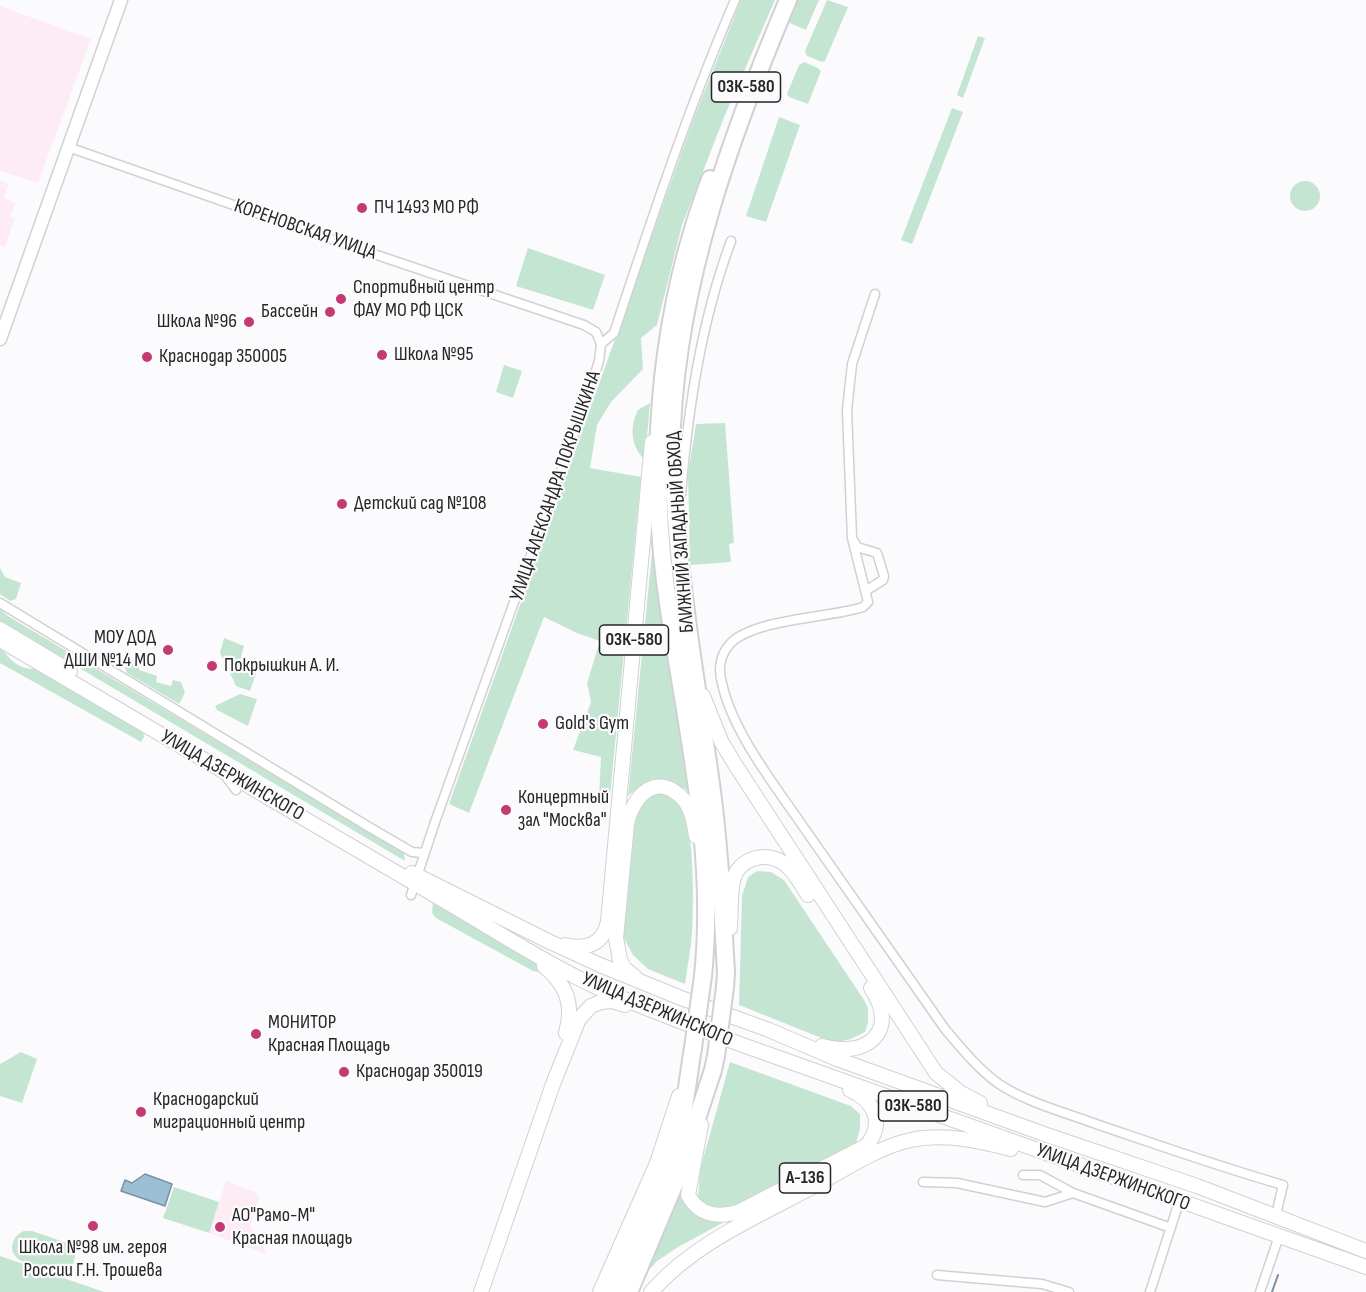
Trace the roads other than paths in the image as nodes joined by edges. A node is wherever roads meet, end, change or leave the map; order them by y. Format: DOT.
graph roads {
  1 [pos="121,0"];
  2 [pos="735,0"];
  3 [pos="782,0"];
  4 [pos="788,0"];
  5 [pos="68,147"];
  6 [pos="731,240"];
  7 [pos="677,286"];
  8 [pos="875,294"];
  9 [pos="0,339"];
  10 [pos="601,344"];
  11 [pos="852,538"];
  12 [pos="679,553"];
  13 [pos="865,590"];
  14 [pos="0,603"];
  15 [pos="0,629"];
  16 [pos="0,640"];
  17 [pos="686,665"];
  18 [pos="220,769"];
  19 [pos="236,790"];
  20 [pos="424,854"];
  21 [pos="414,884"];
  22 [pos="707,885"];
  23 [pos="548,941"];
  24 [pos="524,950"];
  25 [pos="725,980"];
  26 [pos="647,984"];
  27 [pos="684,1023"];
  28 [pos="768,1030"];
  29 [pos="737,1043"];
  30 [pos="693,1052"];
  31 [pos="715,1063"];
  32 [pos="1047,1135"];
  33 [pos="1089,1169"];
  34 [pos="1023,1175"];
  35 [pos="923,1182"];
  36 [pos="1073,1193"];
  37 [pos="1179,1202"];
  38 [pos="1276,1215"];
  39 [pos="1171,1228"];
  40 [pos="1279,1236"];
  41 [pos="1366,1251"];
  42 [pos="1366,1267"];
  43 [pos="938,1275"];
  44 [pos="477,1289"];
  45 [pos="600,1292"];
  46 [pos="615,1292"];
  47 [pos="629,1292"];
  48 [pos="651,1292"];
  49 [pos="1069,1292"];
  50 [pos="1150,1292"];
  51 [pos="1260,1292"];
  1 -- 5 [label="street"];
  2 -- 10 [label="street, УЛИЦА АЛЕКСАНДРА ПОКРЫШКИНА"];
  3 -- 7 [label="highway, 03К-580"];
  4 -- 12 [label="highway, БЛИЖНИЙ ЗАПАДНЫЙ ОБХОД / 03К-580"];
  5 -- 9 [label="street"];
  5 -- 10 [label="street, КОРЕНОВСКАЯ УЛИЦА"];
  6 -- 12 [label="street"];
  7 -- 17 [label="highway, 03К-580"];
  7 -- 23 [label="main road, 03К-580"];
  8 -- 11 [label="street"];
  10 -- 20 [label="street, УЛИЦА АЛЕКСАНДРА ПОКРЫШКИНА"];
  11 -- 13 [label="street"];
  11 -- 13 [label="street"];
  12 -- 17 [label="highway, БЛИЖНИЙ ЗАПАДНЫЙ ОБХОД / 03К-580"];
  13 -- 38 [label="street"];
  14 -- 20 [label="street, УЛИЦА ДЗЕРЖИНСКОГО"];
  15 -- 21 [label="main road, УЛИЦА ДЗЕРЖИНСКОГО"];
  16 -- 18 [label="main road, УЛИЦА ДЗЕРЖИНСКОГО"];
  17 -- 22 [label="highway"];
  17 -- 25 [label="highway, БЛИЖНИЙ ЗАПАДНЫЙ ОБХОД / А-136"];
  17 -- 32 [label="main road"];
  18 -- 19 [label="street"];
  18 -- 21 [label="main road, УЛИЦА ДЗЕРЖИНСКОГО"];
  20 -- 21 [label="street, УЛИЦА АЛЕКСАНДРА ПОКРЫШКИНА"];
  21 -- 23 [label="main road, УЛИЦА ДЗЕРЖИНСКОГО / 03К-580"];
  21 -- 24 [label="main road, УЛИЦА ДЗЕРЖИНСКОГО"];
  22 -- 26 [label="main road"];
  22 -- 30 [label="highway, bridge"];
  23 -- 26 [label="main road, УЛИЦА ДЗЕРЖИНСКОГО / 03К-580"];
  24 -- 27 [label="main road, УЛИЦА ДЗЕРЖИНСКОГО / 03К-580"];
  24 -- 44 [label="main road"];
  25 -- 28 [label="main road, А-136"];
  25 -- 31 [label="highway, А-136, bridge"];
  26 -- 28 [label="main road, УЛИЦА ДЗЕРЖИНСКОГО / 03К-580"];
  27 -- 29 [label="main road, УЛИЦА ДЗЕРЖИНСКОГО / 03К-580"];
  27 -- 44 [label="main road"];
  28 -- 32 [label="main road, УЛИЦА ДЗЕРЖИНСКОГО / 03К-580"];
  29 -- 31 [label="main road, А-136"];
  29 -- 33 [label="main road, УЛИЦА ДЗЕРЖИНСКОГО / 03К-580"];
  30 -- 45 [label="main road"];
  30 -- 46 [label="highway"];
  31 -- 47 [label="highway, А-136"];
  32 -- 38 [label="main road, УЛИЦА ДЗЕРЖИНСКОГО / 03К-580"];
  33 -- 37 [label="main road, УЛИЦА ДЗЕРЖИНСКОГО / 03К-580"];
  33 -- 48 [label="main road, А-136"];
  34 -- 36 [label="street"];
  35 -- 36 [label="street"];
  36 -- 39 [label="street"];
  37 -- 39 [label="street"];
  37 -- 40 [label="main road, УЛИЦА ДЗЕРЖИНСКОГО / 03К-580"];
  38 -- 41 [label="main road, УЛИЦА ДЗЕРЖИНСКОГО / 03К-580"];
  39 -- 50 [label="street"];
  40 -- 42 [label="main road, УЛИЦА ДЗЕРЖИНСКОГО / 03К-580"];
  40 -- 51 [label="street"];
  43 -- 49 [label="street"];
}
